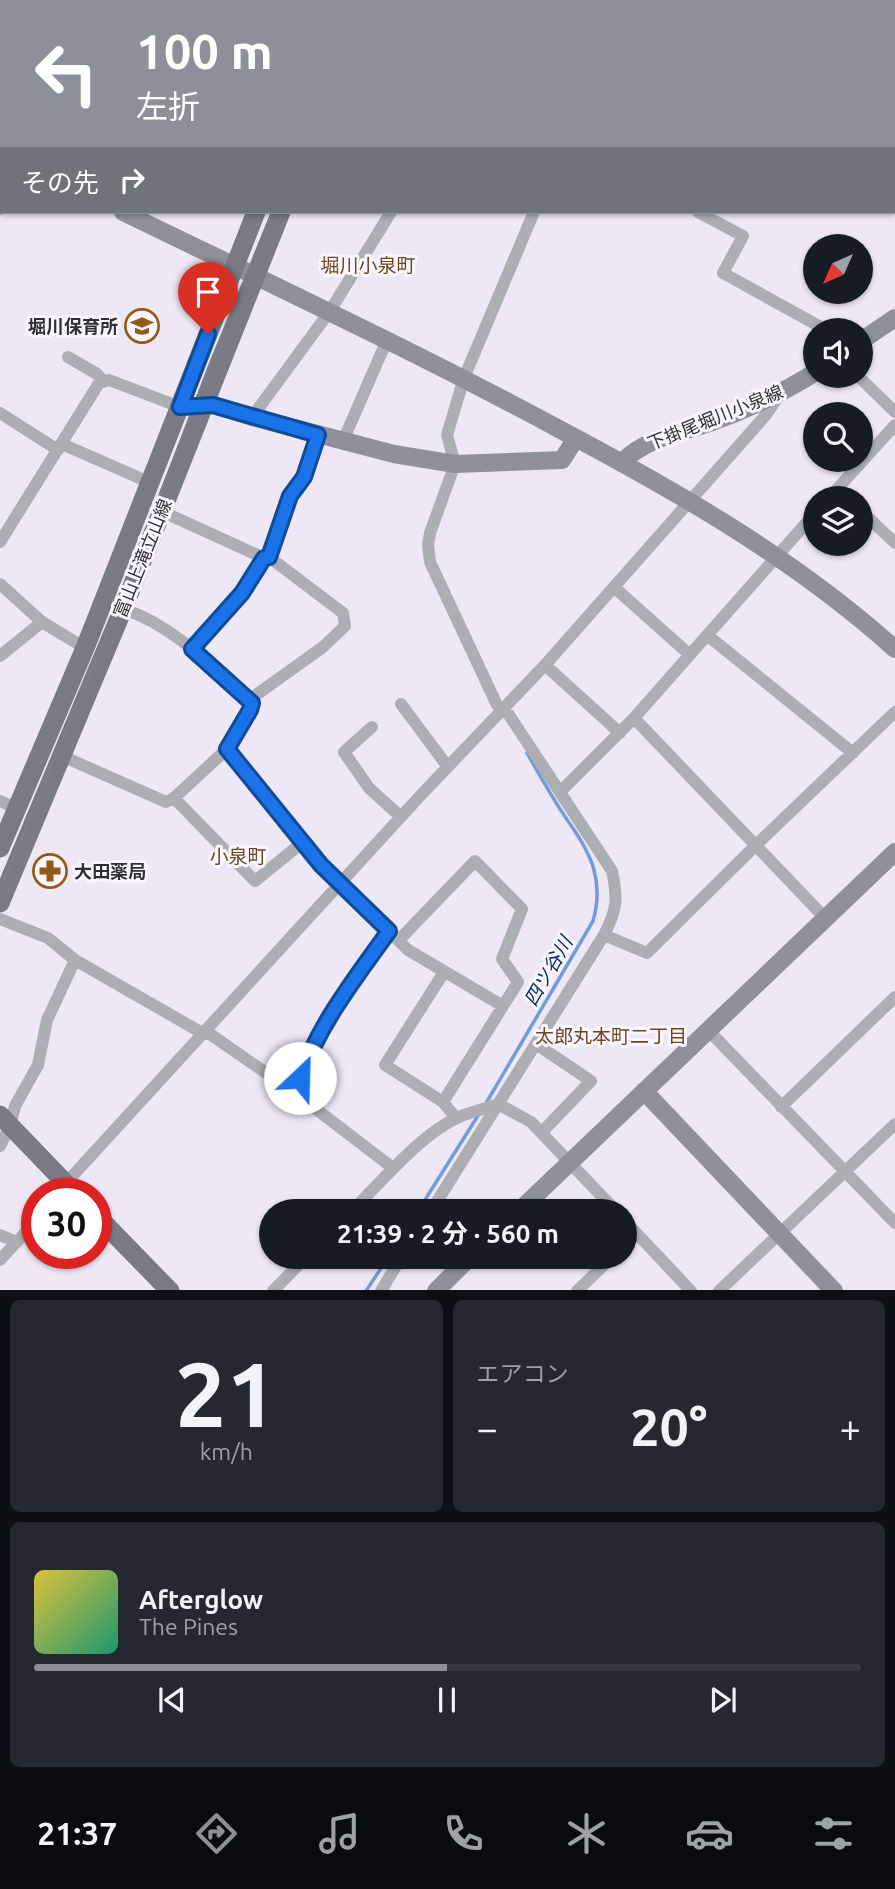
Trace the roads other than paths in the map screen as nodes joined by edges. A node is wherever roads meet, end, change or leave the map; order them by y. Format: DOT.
graph roads {
  1 [pos="127,214"];
  2 [pos="255,214"];
  3 [pos="280,214"];
  4 [pos="390,214"];
  5 [pos="533,214"];
  6 [pos="702,214"];
  7 [pos="233,265"];
  8 [pos="256,274"];
  9 [pos="330,311"];
  10 [pos="804,318"];
  11 [pos="895,318"];
  12 [pos="873,333"];
  13 [pos="387,340"];
  14 [pos="68,357"];
  15 [pos="464,378"];
  16 [pos="803,380"];
  17 [pos="104,382"];
  18 [pos="870,388"];
  19 [pos="780,394"];
  20 [pos="203,405"];
  21 [pos="180,407"];
  22 [pos="895,412"];
  23 [pos="0,413"];
  24 [pos="252,417"];
  25 [pos="895,425"];
  26 [pos="318,435"];
  27 [pos="576,438"];
  28 [pos="343,440"];
  29 [pos="60,447"];
  30 [pos="622,462"];
  31 [pos="455,464"];
  32 [pos="151,483"];
  33 [pos="839,486"];
  34 [pos="688,501"];
  35 [pos="162,511"];
  36 [pos="873,522"];
  37 [pos="803,526"];
  38 [pos="0,542"];
  39 [pos="895,543"];
  40 [pos="777,555"];
  41 [pos="267,557"];
  42 [pos="0,584"];
  43 [pos="615,588"];
  44 [pos="123,609"];
  45 [pos="42,622"];
  46 [pos="707,635"];
  47 [pos="85,648"];
  48 [pos="192,649"];
  49 [pos="895,649"];
  50 [pos="690,655"];
  51 [pos="0,656"];
  52 [pos="545,665"];
  53 [pos="249,700"];
  54 [pos="401,704"];
  55 [pos="502,710"];
  56 [pos="895,712"];
  57 [pos="634,718"];
  58 [pos="372,727"];
  59 [pos="620,733"];
  60 [pos="227,749"];
  61 [pos="853,753"];
  62 [pos="62,756"];
  63 [pos="448,767"];
  64 [pos="561,791"];
  65 [pos="174,797"];
  66 [pos="9,805"];
  67 [pos="401,817"];
  68 [pos="303,842"];
  69 [pos="756,845"];
  70 [pos="0,848"];
  71 [pos="895,852"];
  72 [pos="340,883"];
  73 [pos="0,903"];
  74 [pos="0,919"];
  75 [pos="826,919"];
  76 [pos="604,935"];
  77 [pos="394,936"];
  78 [pos="75,960"];
  79 [pos="444,972"];
  80 [pos="895,997"];
  81 [pos="503,1006"];
  82 [pos="708,1030"];
  83 [pos="204,1034"];
  84 [pos="536,1044"];
  85 [pos="644,1091"];
  86 [pos="295,1093"];
  87 [pos="443,1102"];
  88 [pos="498,1104"];
  89 [pos="781,1107"];
  90 [pos="456,1118"];
  91 [pos="5,1121"];
  92 [pos="895,1124"];
  93 [pos="542,1132"];
  94 [pos="0,1146"];
  95 [pos="570,1163"];
  96 [pos="393,1168"];
  97 [pos="844,1171"];
  98 [pos="56,1178"];
  99 [pos="78,1178"];
  100 [pos="363,1199"];
  101 [pos="439,1199"];
  102 [pos="532,1199"];
  103 [pos="604,1199"];
  104 [pos="895,1223"];
  105 [pos="112,1231"];
  106 [pos="779,1233"];
  107 [pos="637,1234"];
  108 [pos="0,1235"];
  109 [pos="21,1238"];
  110 [pos="17,1242"];
  111 [pos="0,1260"];
  112 [pos="294,1269"];
  113 [pos="394,1269"];
  114 [pos="458,1269"];
  115 [pos="599,1269"];
  116 [pos="170,1290"];
  117 [pos="273,1290"];
  118 [pos="381,1290"];
  119 [pos="436,1290"];
  120 [pos="577,1290"];
  121 [pos="691,1290"];
  122 [pos="719,1290"];
  123 [pos="834,1290"];
  1 -- 7 [label="street"];
  2 -- 7 [label="main road, 富山上滝立山線"];
  3 -- 8 [label="main road, 富山上滝立山線"];
  4 -- 9 [label="street"];
  5 -- 15 [label="street"];
  6 -- 10 [label="street"];
  7 -- 8 [label="street"];
  7 -- 21 [label="main road, 富山上滝立山線"];
  8 -- 9 [label="street"];
  8 -- 20 [label="main road, 富山上滝立山線"];
  9 -- 13 [label="street"];
  9 -- 24 [label="street"];
  11 -- 12 [label="street"];
  13 -- 15 [label="street"];
  13 -- 28 [label="street"];
  14 -- 17 [label="street"];
  15 -- 27 [label="street"];
  15 -- 31 [label="street"];
  16 -- 19 [label="street, 下掛尾堀川小泉線"];
  17 -- 21 [label="street"];
  17 -- 29 [label="street"];
  18 -- 22 [label="street"];
  19 -- 30 [label="street, 下掛尾堀川小泉線"];
  19 -- 34 [label="street"];
  20 -- 21 [label="street"];
  20 -- 24 [label="street"];
  20 -- 35 [label="main road, 富山上滝立山線"];
  21 -- 32 [label="main road, 富山上滝立山線"];
  23 -- 29 [label="street"];
  24 -- 26 [label="street"];
  25 -- 33 [label="street"];
  26 -- 28 [label="street"];
  26 -- 41 [label="street"];
  27 -- 30 [label="street"];
  27 -- 31 [label="street"];
  28 -- 31 [label="street"];
  29 -- 32 [label="street"];
  29 -- 38 [label="street"];
  30 -- 34 [label="street"];
  31 -- 55 [label="street"];
  32 -- 47 [label="main road, 富山上滝立山線"];
  34 -- 40 [label="street"];
  34 -- 43 [label="street"];
  35 -- 41 [label="street"];
  35 -- 44 [label="main road, 富山上滝立山線"];
  36 -- 39 [label="street"];
  37 -- 40 [label="street"];
  40 -- 46 [label="street"];
  40 -- 49 [label="street"];
  41 -- 48 [label="street"];
  41 -- 53 [label="street"];
  42 -- 45 [label="street"];
  43 -- 50 [label="street"];
  43 -- 52 [label="street"];
  44 -- 48 [label="street"];
  44 -- 62 [label="main road, 富山上滝立山線"];
  45 -- 47 [label="street"];
  45 -- 51 [label="street"];
  46 -- 50 [label="street"];
  46 -- 61 [label="street"];
  47 -- 66 [label="main road, 富山上滝立山線"];
  48 -- 53 [label="street"];
  50 -- 57 [label="street"];
  52 -- 55 [label="street"];
  52 -- 59 [label="street"];
  53 -- 60 [label="street"];
  54 -- 63 [label="street"];
  55 -- 63 [label="street"];
  55 -- 64 [label="street"];
  56 -- 61 [label="street"];
  57 -- 59 [label="street"];
  57 -- 69 [label="street"];
  58 -- 67 [label="street"];
  59 -- 64 [label="street"];
  60 -- 65 [label="street"];
  60 -- 68 [label="street"];
  61 -- 69 [label="street"];
  62 -- 65 [label="street"];
  62 -- 73 [label="main road, 富山上滝立山線"];
  63 -- 67 [label="street"];
  64 -- 76 [label="street"];
  65 -- 68 [label="street"];
  66 -- 70 [label="main road, 富山上滝立山線"];
  67 -- 72 [label="street"];
  68 -- 72 [label="street"];
  69 -- 75 [label="street"];
  69 -- 76 [label="street"];
  71 -- 75 [label="street"];
  72 -- 77 [label="street"];
  72 -- 83 [label="street"];
  74 -- 78 [label="street"];
  75 -- 82 [label="street"];
  76 -- 84 [label="street"];
  77 -- 79 [label="street"];
  77 -- 81 [label="street"];
  77 -- 86 [label="street"];
  78 -- 83 [label="street"];
  78 -- 91 [label="street"];
  79 -- 81 [label="street"];
  79 -- 87 [label="street"];
  80 -- 89 [label="street"];
  81 -- 87 [label="street"];
  82 -- 85 [label="street"];
  82 -- 89 [label="street"];
  83 -- 86 [label="street"];
  83 -- 99 [label="street"];
  84 -- 88 [label="street"];
  84 -- 93 [label="street"];
  85 -- 95 [label="street"];
  85 -- 106 [label="street"];
  86 -- 96 [label="street"];
  87 -- 90 [label="street"];
  88 -- 90 [label="street"];
  88 -- 93 [label="street"];
  88 -- 101 [label="street"];
  89 -- 97 [label="street"];
  90 -- 96 [label="street"];
  91 -- 94 [label="street"];
  91 -- 98 [label="main road"];
  92 -- 97 [label="street"];
  93 -- 95 [label="street"];
  95 -- 102 [label="street"];
  95 -- 103 [label="street"];
  96 -- 100 [label="street"];
  97 -- 104 [label="street"];
  97 -- 106 [label="street"];
  105 -- 116 [label="main road"];
  106 -- 122 [label="street"];
  106 -- 123 [label="street"];
  107 -- 121 [label="street"];
  108 -- 110 [label="street"];
  109 -- 110 [label="street"];
  110 -- 111 [label="street"];
  112 -- 117 [label="street"];
  113 -- 118 [label="street"];
  114 -- 119 [label="street"];
  115 -- 120 [label="street"];
}
